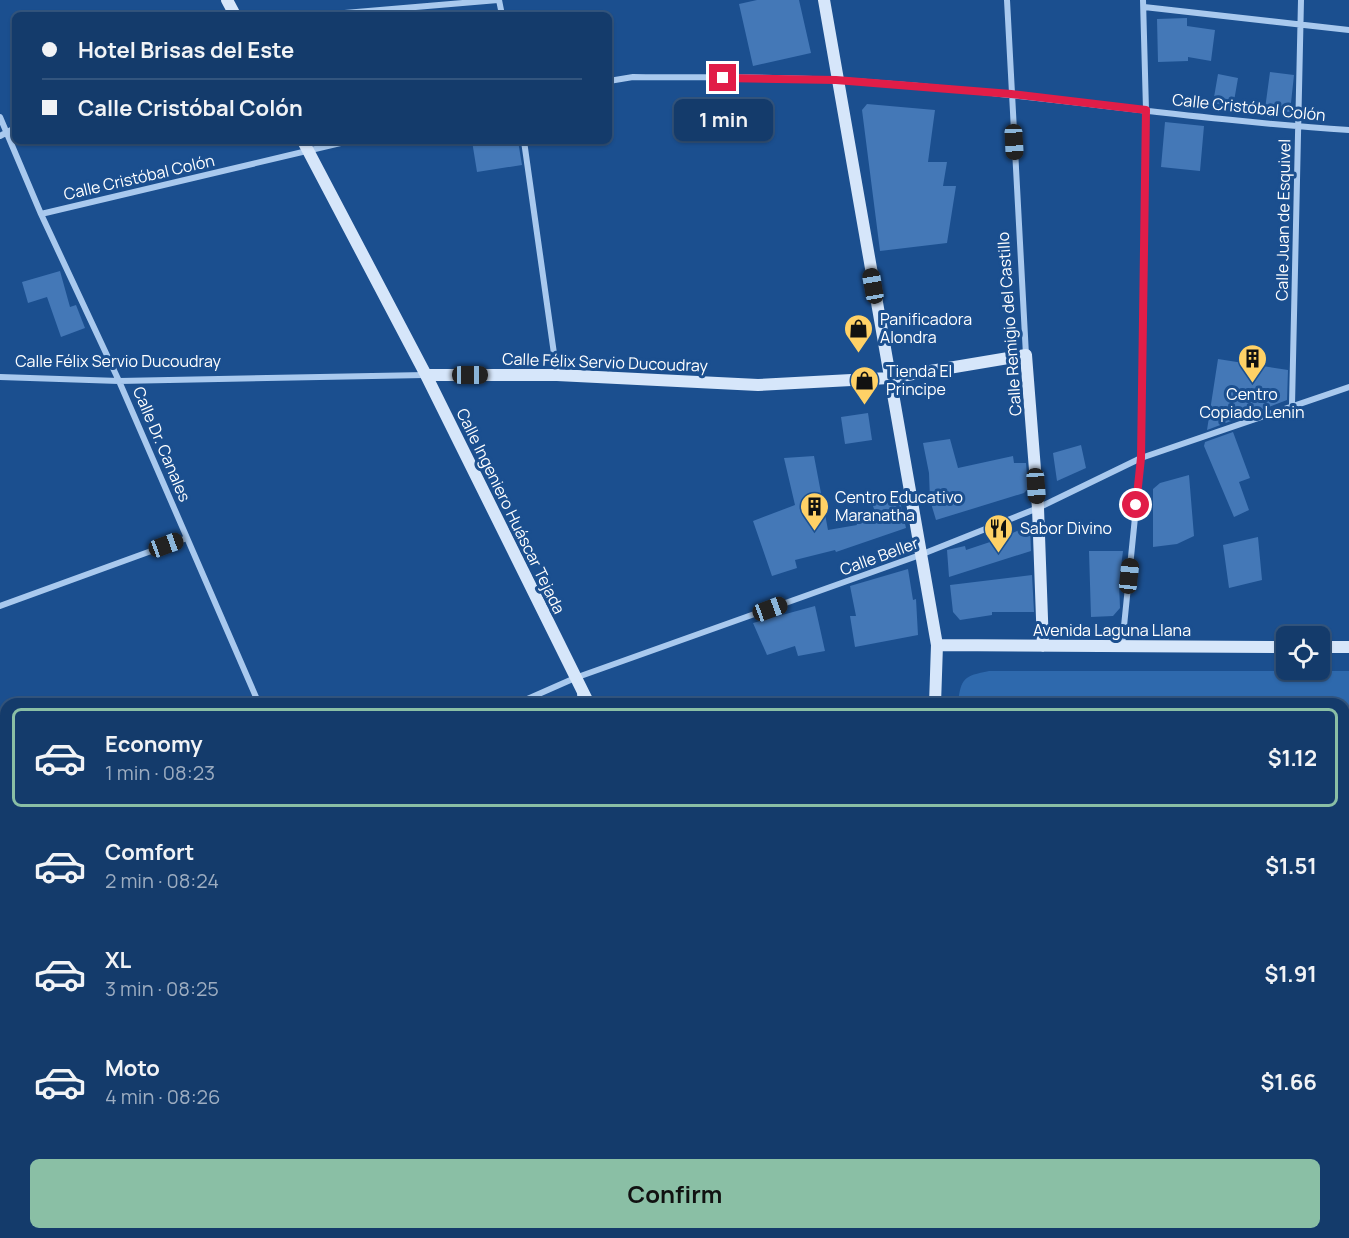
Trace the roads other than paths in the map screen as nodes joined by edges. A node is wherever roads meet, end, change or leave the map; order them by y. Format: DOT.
graph roads {
  1 [pos="499,0"];
  2 [pos="824,0"];
  3 [pos="1007,0"];
  4 [pos="1300,0"];
  5 [pos="1143,3"];
  6 [pos="357,12"];
  7 [pos="1300,24"];
  8 [pos="1349,30"];
  9 [pos="612,80"];
  10 [pos="836,80"];
  11 [pos="1011,94"];
  12 [pos="1146,110"];
  13 [pos="0,117"];
  14 [pos="1298,127"];
  15 [pos="1349,130"];
  16 [pos="3,134"];
  17 [pos="323,144"];
  18 [pos="524,144"];
  19 [pos="306,146"];
  20 [pos="41,214"];
  21 [pos="1026,356"];
  22 [pos="426,375"];
  23 [pos="557,375"];
  24 [pos="0,377"];
  25 [pos="889,378"];
  26 [pos="119,381"];
  27 [pos="1349,387"];
  28 [pos="1292,405"];
  29 [pos="1141,458"];
  30 [pos="1038,508"];
  31 [pos="187,538"];
  32 [pos="921,555"];
  33 [pos="0,606"];
  34 [pos="936,645"];
  35 [pos="1043,646"];
  36 [pos="1122,646"];
  37 [pos="1276,647"];
  38 [pos="1330,647"];
  39 [pos="1349,647"];
  40 [pos="578,683"];
  41 [pos="256,698"];
  42 [pos="534,698"];
  43 [pos="579,698"];
  44 [pos="586,698"];
  45 [pos="935,698"];
  1 -- 6 [label="street"];
  2 -- 10 [label="main road"];
  3 -- 11 [label="street, Calle Remigio del Castillo"];
  4 -- 7 [label="street, Calle Juan de Esquivel"];
  5 -- 7 [label="street"];
  5 -- 12 [label="street"];
  7 -- 8 [label="street"];
  7 -- 14 [label="street, Calle Juan de Esquivel"];
  9 -- 10 [label="street, Calle Cristóbal Colón"];
  10 -- 11 [label="street, Calle Cristóbal Colón"];
  10 -- 25 [label="main road"];
  11 -- 12 [label="street, Calle Cristóbal Colón"];
  11 -- 21 [label="street, Calle Remigio del Castillo"];
  12 -- 14 [label="street, Calle Cristóbal Colón"];
  12 -- 29 [label="street"];
  13 -- 16 [label="street, Calle Dr. Canales"];
  14 -- 15 [label="street, Calle Cristóbal Colón"];
  14 -- 28 [label="street, Calle Juan de Esquivel"];
  16 -- 20 [label="street, Calle Dr. Canales"];
  17 -- 19 [label="street, Calle Cristóbal Colón"];
  18 -- 23 [label="street"];
  19 -- 20 [label="street, Calle Cristóbal Colón"];
  19 -- 22 [label="main road, Calle Ingeniero Huáscar Tejada"];
  20 -- 26 [label="street, Calle Dr. Canales"];
  21 -- 25 [label="main road, Calle Félix Servio Ducoudray"];
  21 -- 30 [label="main road, Calle Remigio del Castillo"];
  22 -- 23 [label="main road, Calle Félix Servio Ducoudray"];
  22 -- 26 [label="street, Calle Félix Servio Ducoudray"];
  22 -- 40 [label="main road, Calle Ingeniero Huáscar Tejada"];
  23 -- 25 [label="main road, Calle Félix Servio Ducoudray"];
  24 -- 26 [label="street, Calle Félix Servio Ducoudray"];
  25 -- 32 [label="main road"];
  26 -- 31 [label="street, Calle Dr. Canales"];
  27 -- 28 [label="street, Calle Beller"];
  28 -- 29 [label="street, Calle Beller"];
  29 -- 30 [label="street, Calle Beller"];
  29 -- 36 [label="street"];
  30 -- 32 [label="street, Calle Beller"];
  30 -- 35 [label="main road, Calle Remigio del Castillo"];
  31 -- 33 [label="street"];
  31 -- 41 [label="street, Calle Dr. Canales"];
  32 -- 34 [label="main road"];
  32 -- 40 [label="street, Calle Beller"];
  34 -- 35 [label="main road, Avenida Laguna Llana"];
  34 -- 45 [label="main road"];
  35 -- 36 [label="main road, Avenida Laguna Llana"];
  36 -- 37 [label="main road, Avenida Laguna Llana"];
  38 -- 39 [label="main road"];
  40 -- 42 [label="street, Calle Beller"];
  40 -- 43 [label="street"];
  40 -- 44 [label="main road, Calle Ingeniero Huáscar Tejada"];
}
